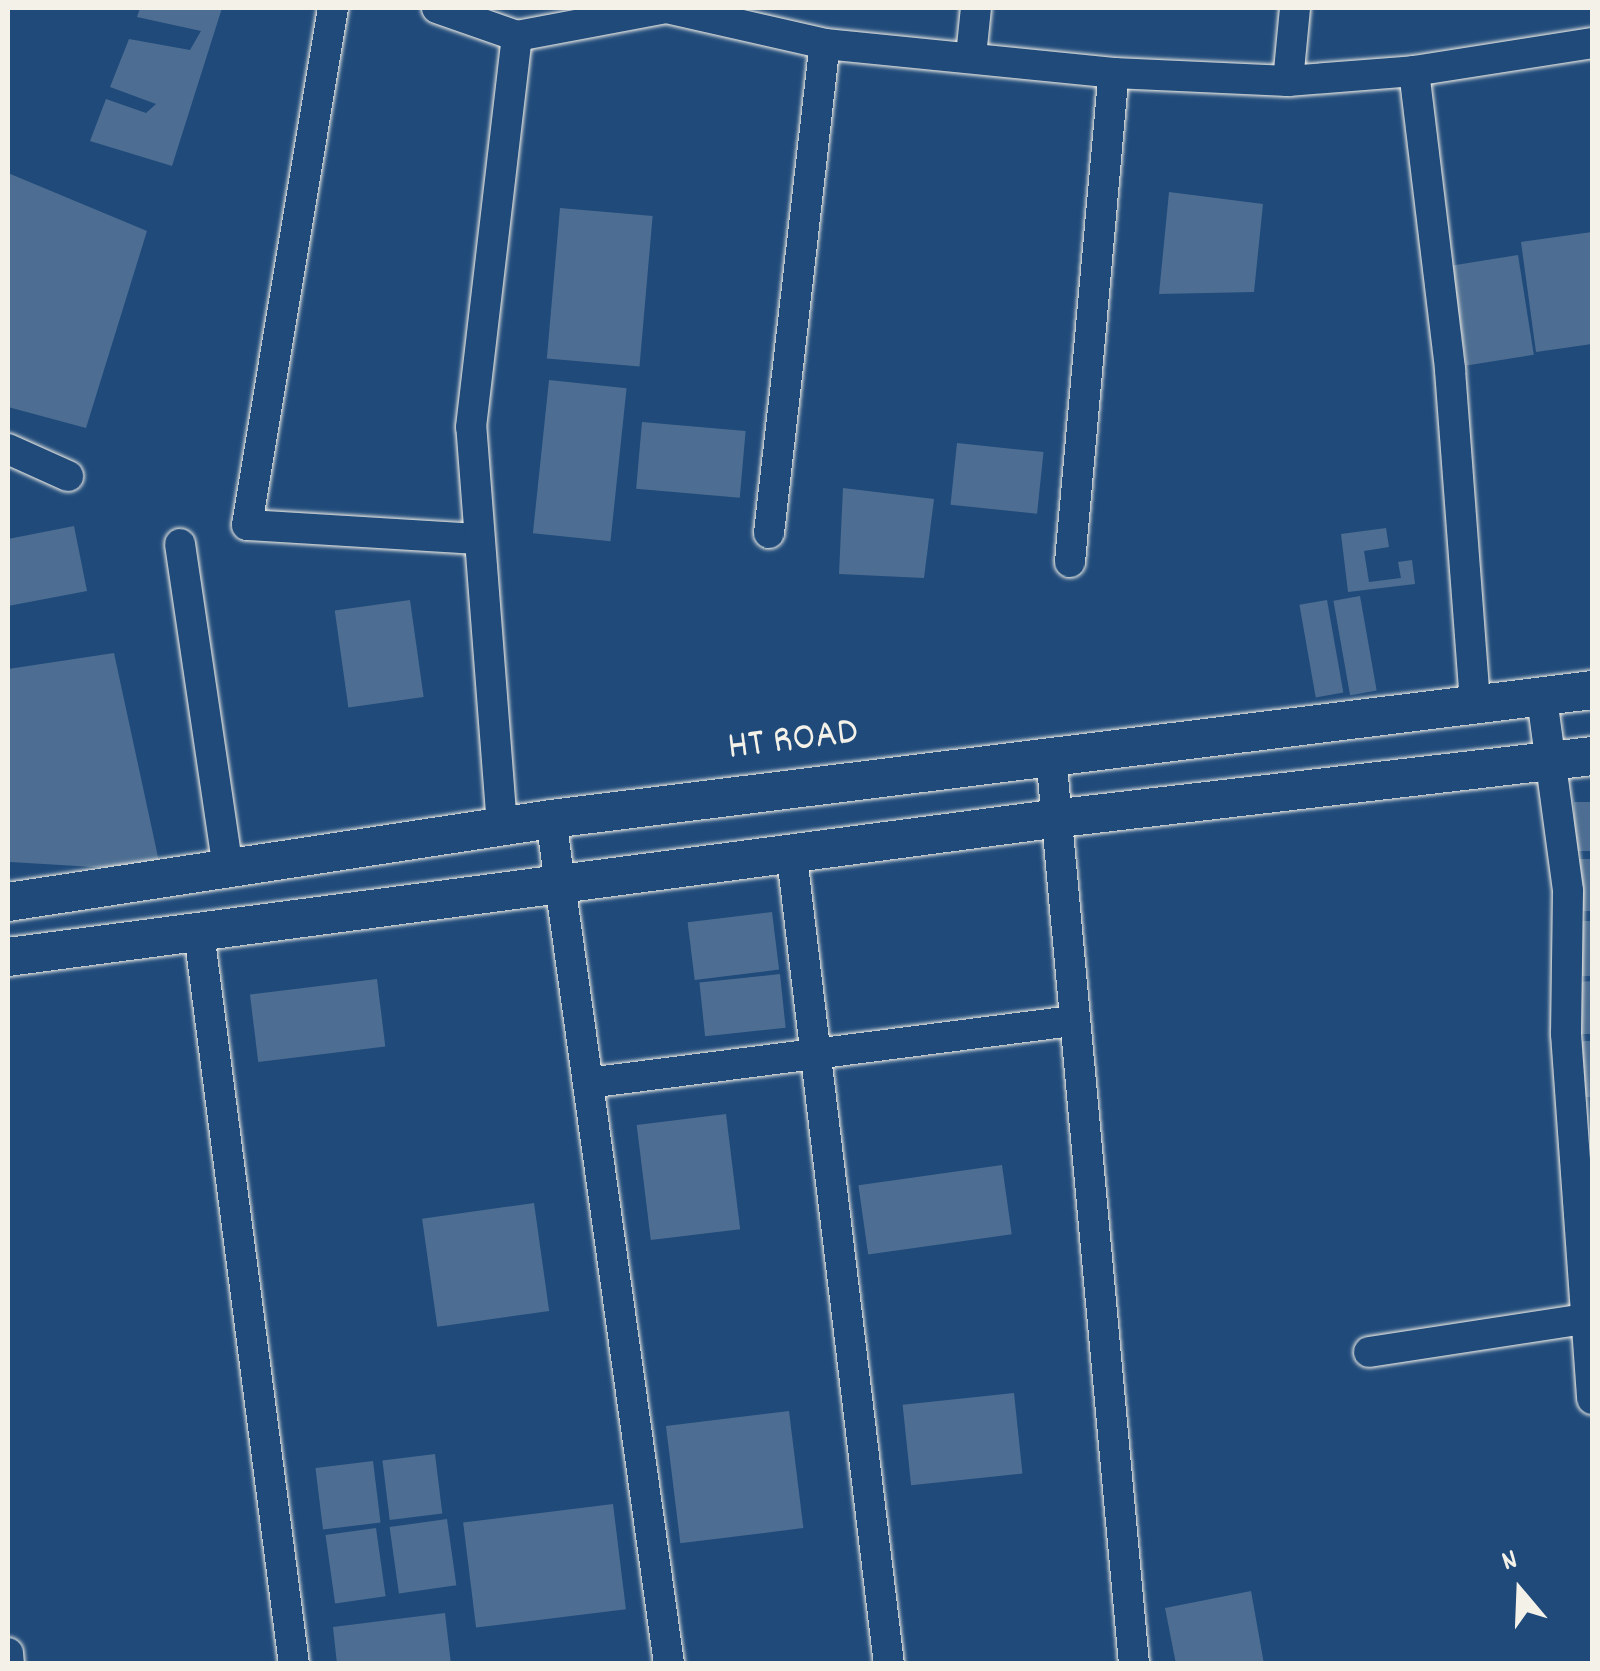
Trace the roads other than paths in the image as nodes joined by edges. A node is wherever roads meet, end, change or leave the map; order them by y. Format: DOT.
graph roads {
  1 [pos="333,8"];
  2 [pos="437,8"];
  3 [pos="667,8"];
  4 [pos="976,8"];
  5 [pos="1295,8"];
  6 [pos="517,36"];
  7 [pos="1592,43"];
  8 [pos="825,44"];
  9 [pos="972,56"];
  10 [pos="1414,71"];
  11 [pos="1114,73"];
  12 [pos="1288,81"];
  13 [pos="8,449"];
  14 [pos="68,476"];
  15 [pos="769,533"];
  16 [pos="480,539"];
  17 [pos="180,544"];
  18 [pos="1070,562"];
  19 [pos="1592,690"];
  20 [pos="1542,698"];
  21 [pos="1476,706"];
  22 [pos="1050,755"];
  23 [pos="1592,756"];
  24 [pos="1552,761"];
  25 [pos="552,819"];
  26 [pos="1052,819"];
  27 [pos="502,826"];
  28 [pos="792,857"];
  29 [pos="228,868"];
  30 [pos="560,886"];
  31 [pos="8,902"];
  32 [pos="200,933"];
  33 [pos="8,957"];
  34 [pos="1073,1021"];
  35 [pos="816,1054"];
  36 [pos="588,1083"];
  37 [pos="1589,1318"];
  38 [pos="1369,1352"];
  39 [pos="1592,1399"];
  40 [pos="8,1652"];
  41 [pos="9,1664"];
  42 [pos="294,1664"];
  43 [pos="669,1664"];
  44 [pos="889,1664"];
  45 [pos="1134,1664"];
  1 -- 16 [label="street"];
  2 -- 6 [label="street"];
  3 -- 6 [label="street"];
  3 -- 8 [label="street"];
  4 -- 9 [label="street"];
  5 -- 12 [label="street"];
  6 -- 16 [label="street"];
  7 -- 10 [label="street"];
  8 -- 9 [label="street"];
  8 -- 15 [label="street"];
  9 -- 11 [label="street"];
  10 -- 12 [label="street"];
  10 -- 21 [label="street"];
  11 -- 12 [label="street"];
  11 -- 18 [label="street"];
  13 -- 14 [label="street"];
  16 -- 27 [label="street"];
  17 -- 29 [label="street"];
  19 -- 20 [label="street, HT ROAD"];
  20 -- 21 [label="street, HT ROAD"];
  20 -- 24 [label="street"];
  21 -- 22 [label="street, HT ROAD"];
  22 -- 25 [label="street, HT ROAD"];
  22 -- 26 [label="street"];
  23 -- 24 [label="street"];
  24 -- 26 [label="street"];
  24 -- 37 [label="street"];
  25 -- 27 [label="street, HT ROAD"];
  25 -- 30 [label="street"];
  26 -- 28 [label="street"];
  26 -- 34 [label="street"];
  27 -- 29 [label="street, HT ROAD"];
  28 -- 30 [label="street"];
  28 -- 35 [label="street"];
  29 -- 31 [label="street, HT ROAD"];
  30 -- 32 [label="street"];
  30 -- 36 [label="street"];
  32 -- 33 [label="street"];
  32 -- 42 [label="street"];
  34 -- 35 [label="street"];
  34 -- 45 [label="street"];
  35 -- 36 [label="street"];
  35 -- 44 [label="street"];
  36 -- 43 [label="street"];
  37 -- 38 [label="street"];
  37 -- 39 [label="street"];
  40 -- 41 [label="street"];
}
